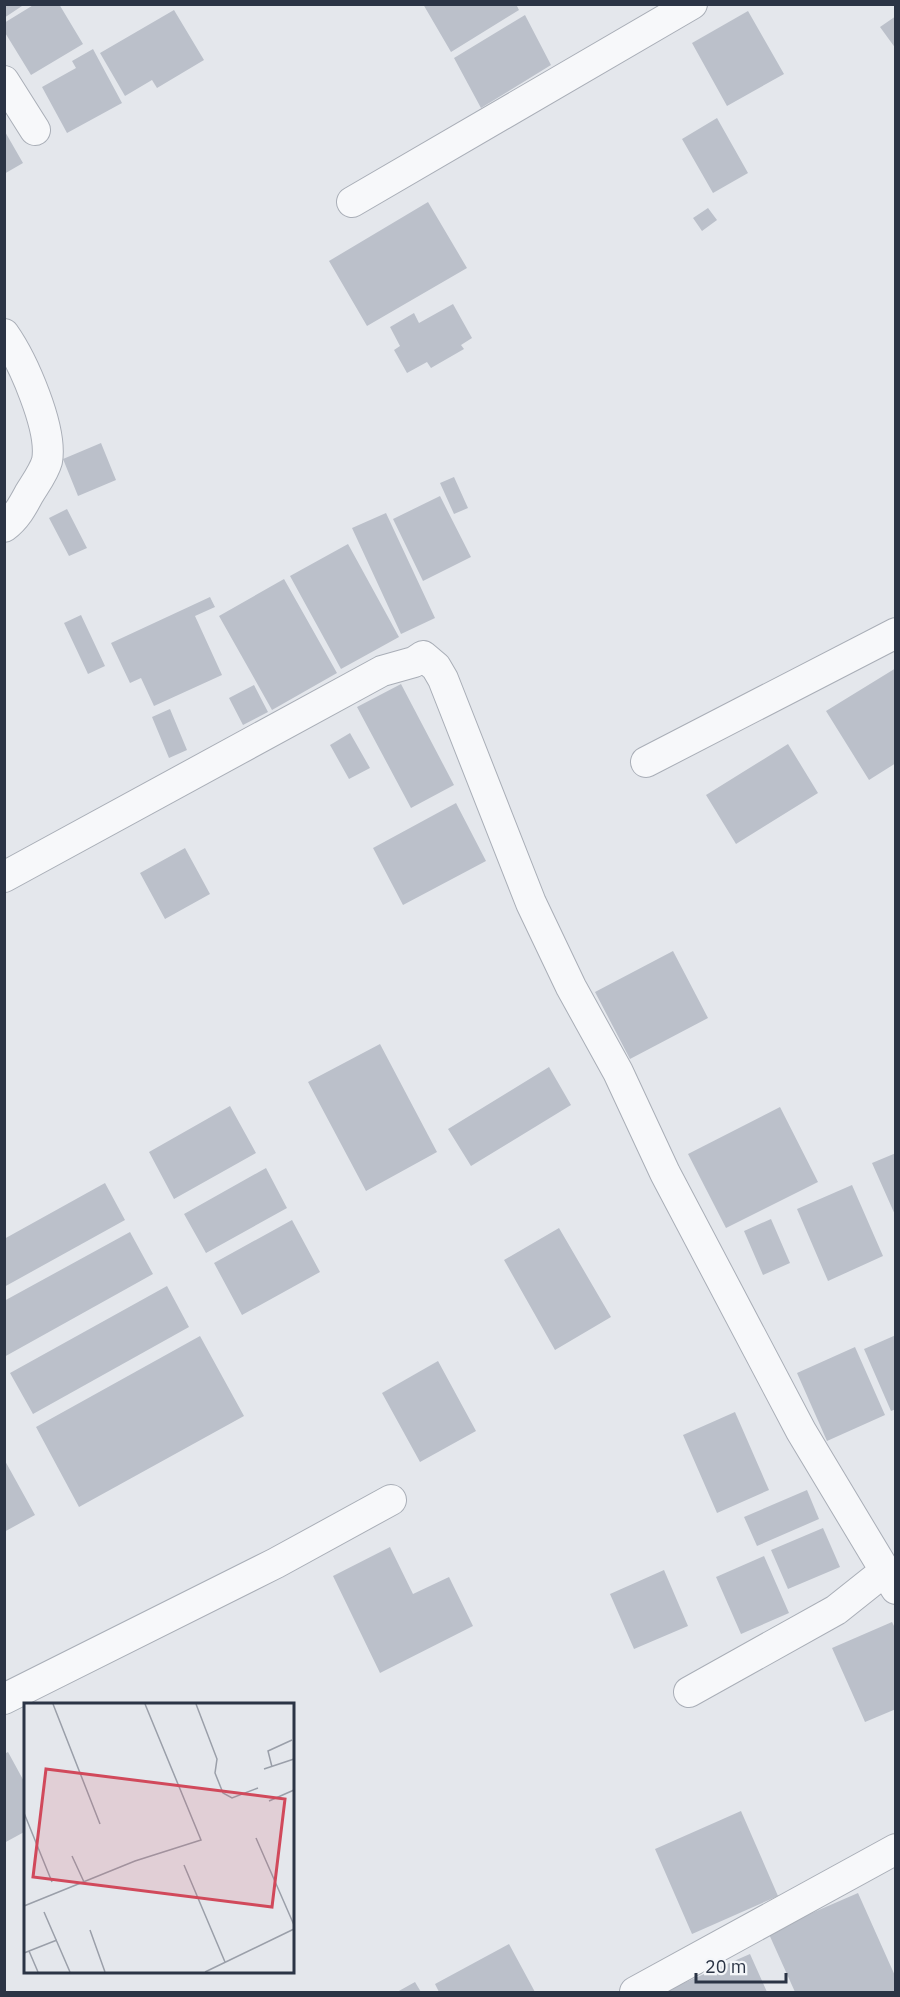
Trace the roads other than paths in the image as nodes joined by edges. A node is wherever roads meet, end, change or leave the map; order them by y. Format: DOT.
graph roads {
  1 [pos="693,4"];
  2 [pos="4,81"];
  3 [pos="35,130"];
  4 [pos="352,202"];
  5 [pos="4,334"];
  6 [pos="4,527"];
  7 [pos="896,633"];
  8 [pos="646,762"];
  9 [pos="4,877"];
  10 [pos="391,1500"];
  11 [pos="890,1580"];
  12 [pos="688,1692"];
  13 [pos="4,1700"];
  14 [pos="896,1849"];
  15 [pos="635,1992"];
  1 -- 4 [label="street"];
  2 -- 3 [label="street"];
  5 -- 6 [label="street"];
  7 -- 8 [label="street"];
  9 -- 11 [label="street"];
  10 -- 13 [label="street"];
  11 -- 12 [label="street"];
  14 -- 15 [label="street"];
}
